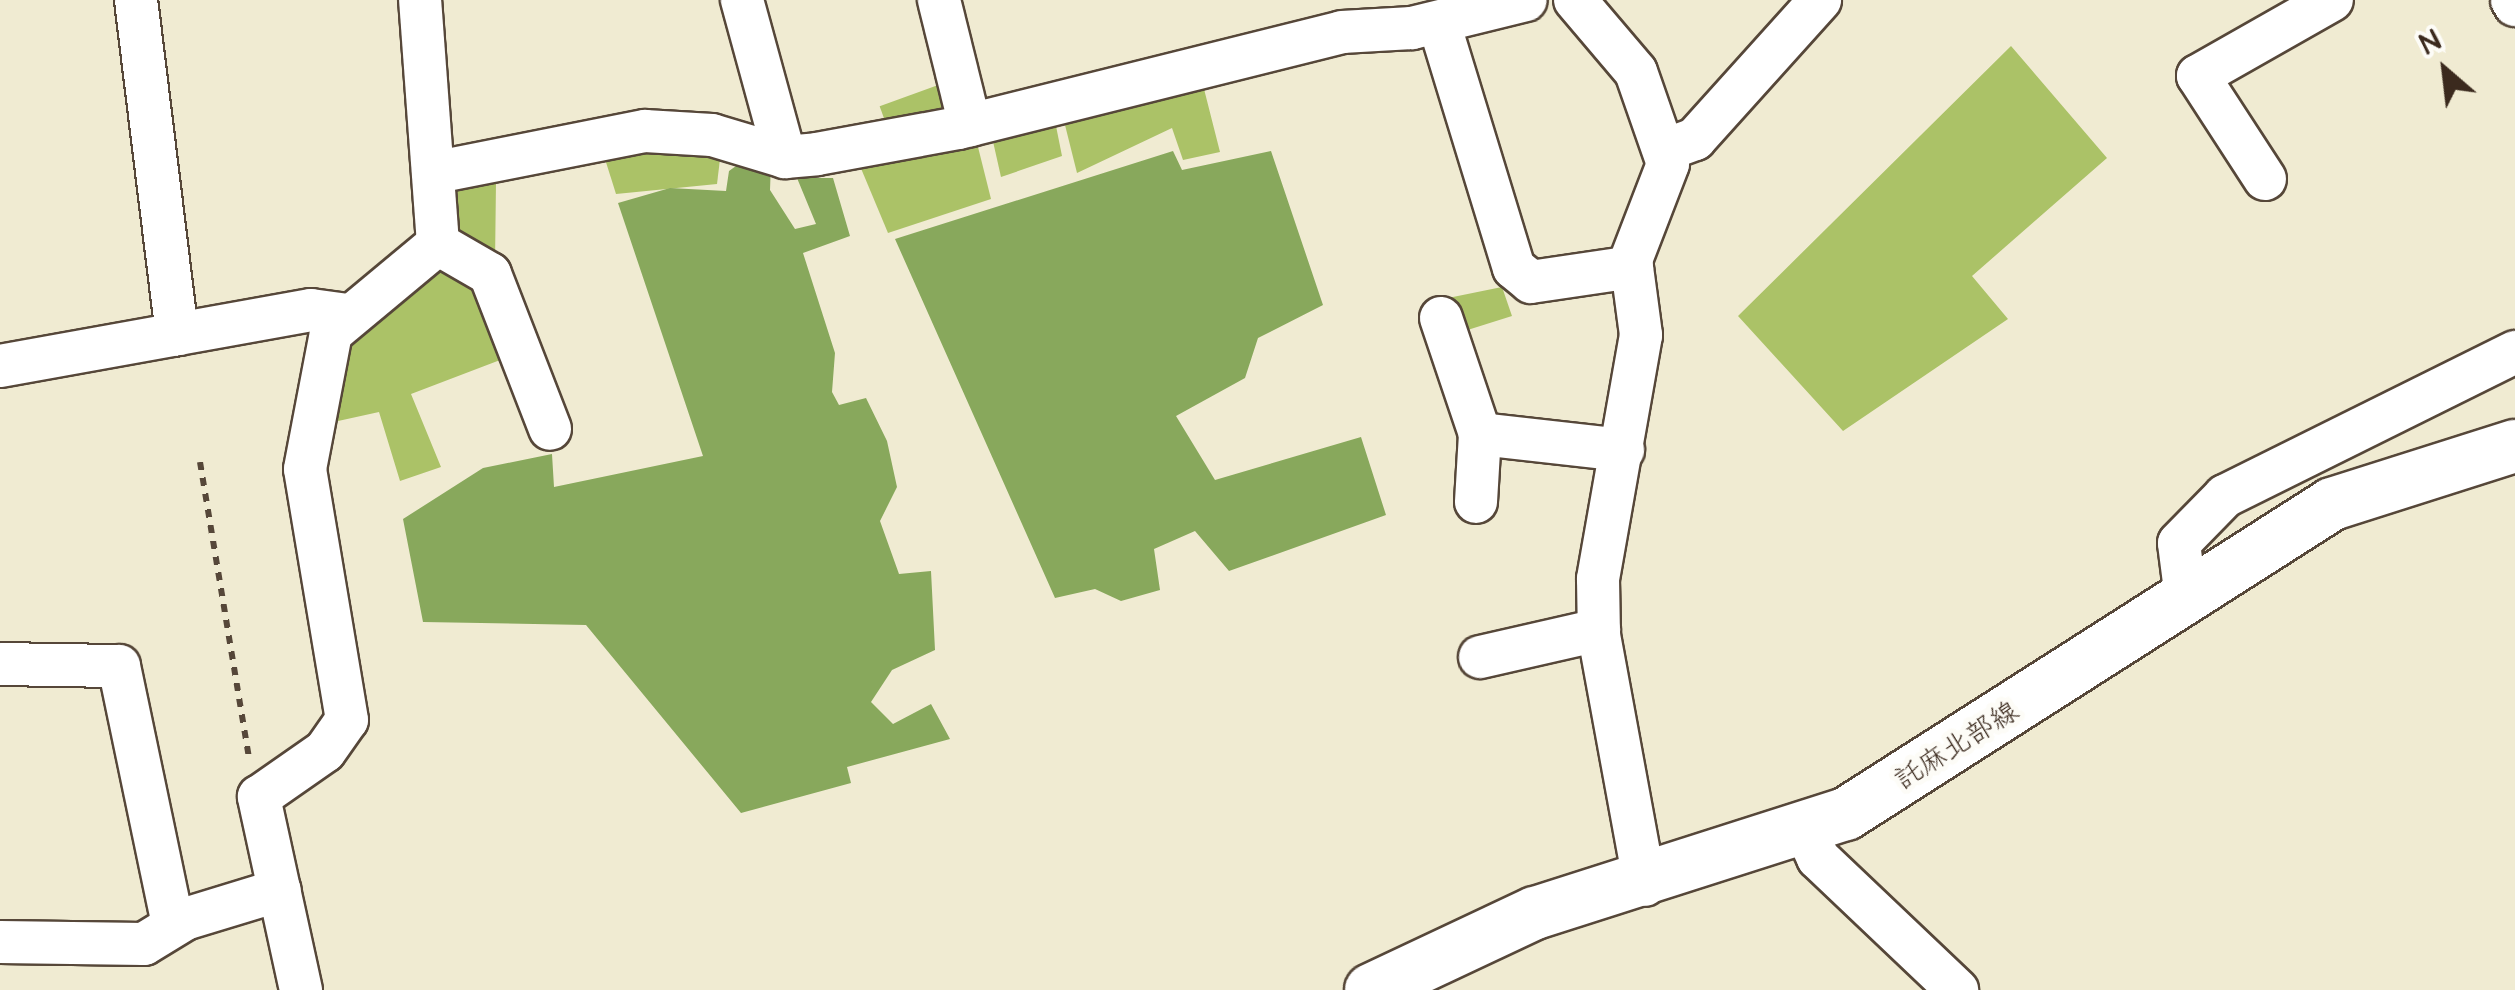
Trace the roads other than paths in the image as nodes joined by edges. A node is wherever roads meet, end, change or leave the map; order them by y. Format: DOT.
graph roads {
  1 [pos="136,0"];
  2 [pos="420,0"];
  3 [pos="742,0"];
  4 [pos="939,0"];
  5 [pos="1526,0"];
  6 [pos="1575,0"];
  7 [pos="1820,0"];
  8 [pos="2332,0"];
  9 [pos="1439,23"];
  10 [pos="970,125"];
  11 [pos="1665,150"];
  12 [pos="785,158"];
  13 [pos="437,172"];
  14 [pos="2265,180"];
  15 [pos="438,244"];
  16 [pos="1632,267"];
  17 [pos="346,315"];
  18 [pos="1441,318"];
  19 [pos="177,334"];
  20 [pos="2515,352"];
  21 [pos="0,366"];
  22 [pos="550,429"];
  23 [pos="1480,434"];
  24 [pos="2515,446"];
  25 [pos="1623,450"];
  26 [pos="1476,502"];
  27 [pos="2186,598"];
  28 [pos="1599,630"];
  29 [pos="1480,657"];
  30 [pos="0,664"];
  31 [pos="1806,832"];
  32 [pos="1645,885"];
  33 [pos="280,890"];
  34 [pos="173,924"];
  35 [pos="0,942"];
  36 [pos="301,990"];
  37 [pos="1372,990"];
  38 [pos="1957,990"];
  1 -- 19 [label="street"];
  2 -- 13 [label="street"];
  3 -- 12 [label="street"];
  4 -- 10 [label="street"];
  5 -- 9 [label="street"];
  6 -- 11 [label="street"];
  7 -- 11 [label="street"];
  8 -- 14 [label="street"];
  9 -- 10 [label="street"];
  9 -- 16 [label="street"];
  10 -- 12 [label="street"];
  11 -- 16 [label="street"];
  12 -- 13 [label="street"];
  13 -- 15 [label="street"];
  15 -- 17 [label="street"];
  15 -- 22 [label="street"];
  16 -- 25 [label="street"];
  17 -- 19 [label="street"];
  17 -- 33 [label="street"];
  18 -- 23 [label="street"];
  19 -- 21 [label="street"];
  20 -- 27 [label="street"];
  23 -- 25 [label="street"];
  23 -- 26 [label="street"];
  24 -- 27 [label="main road, 託麻北部線"];
  25 -- 28 [label="street"];
  27 -- 31 [label="main road, 託麻北部線"];
  28 -- 29 [label="street"];
  28 -- 32 [label="street"];
  30 -- 34 [label="street"];
  31 -- 32 [label="main road, 託麻北部線"];
  31 -- 38 [label="street"];
  32 -- 37 [label="main road, 託麻北部線"];
  33 -- 34 [label="street"];
  33 -- 36 [label="street"];
  34 -- 35 [label="street"];
}
